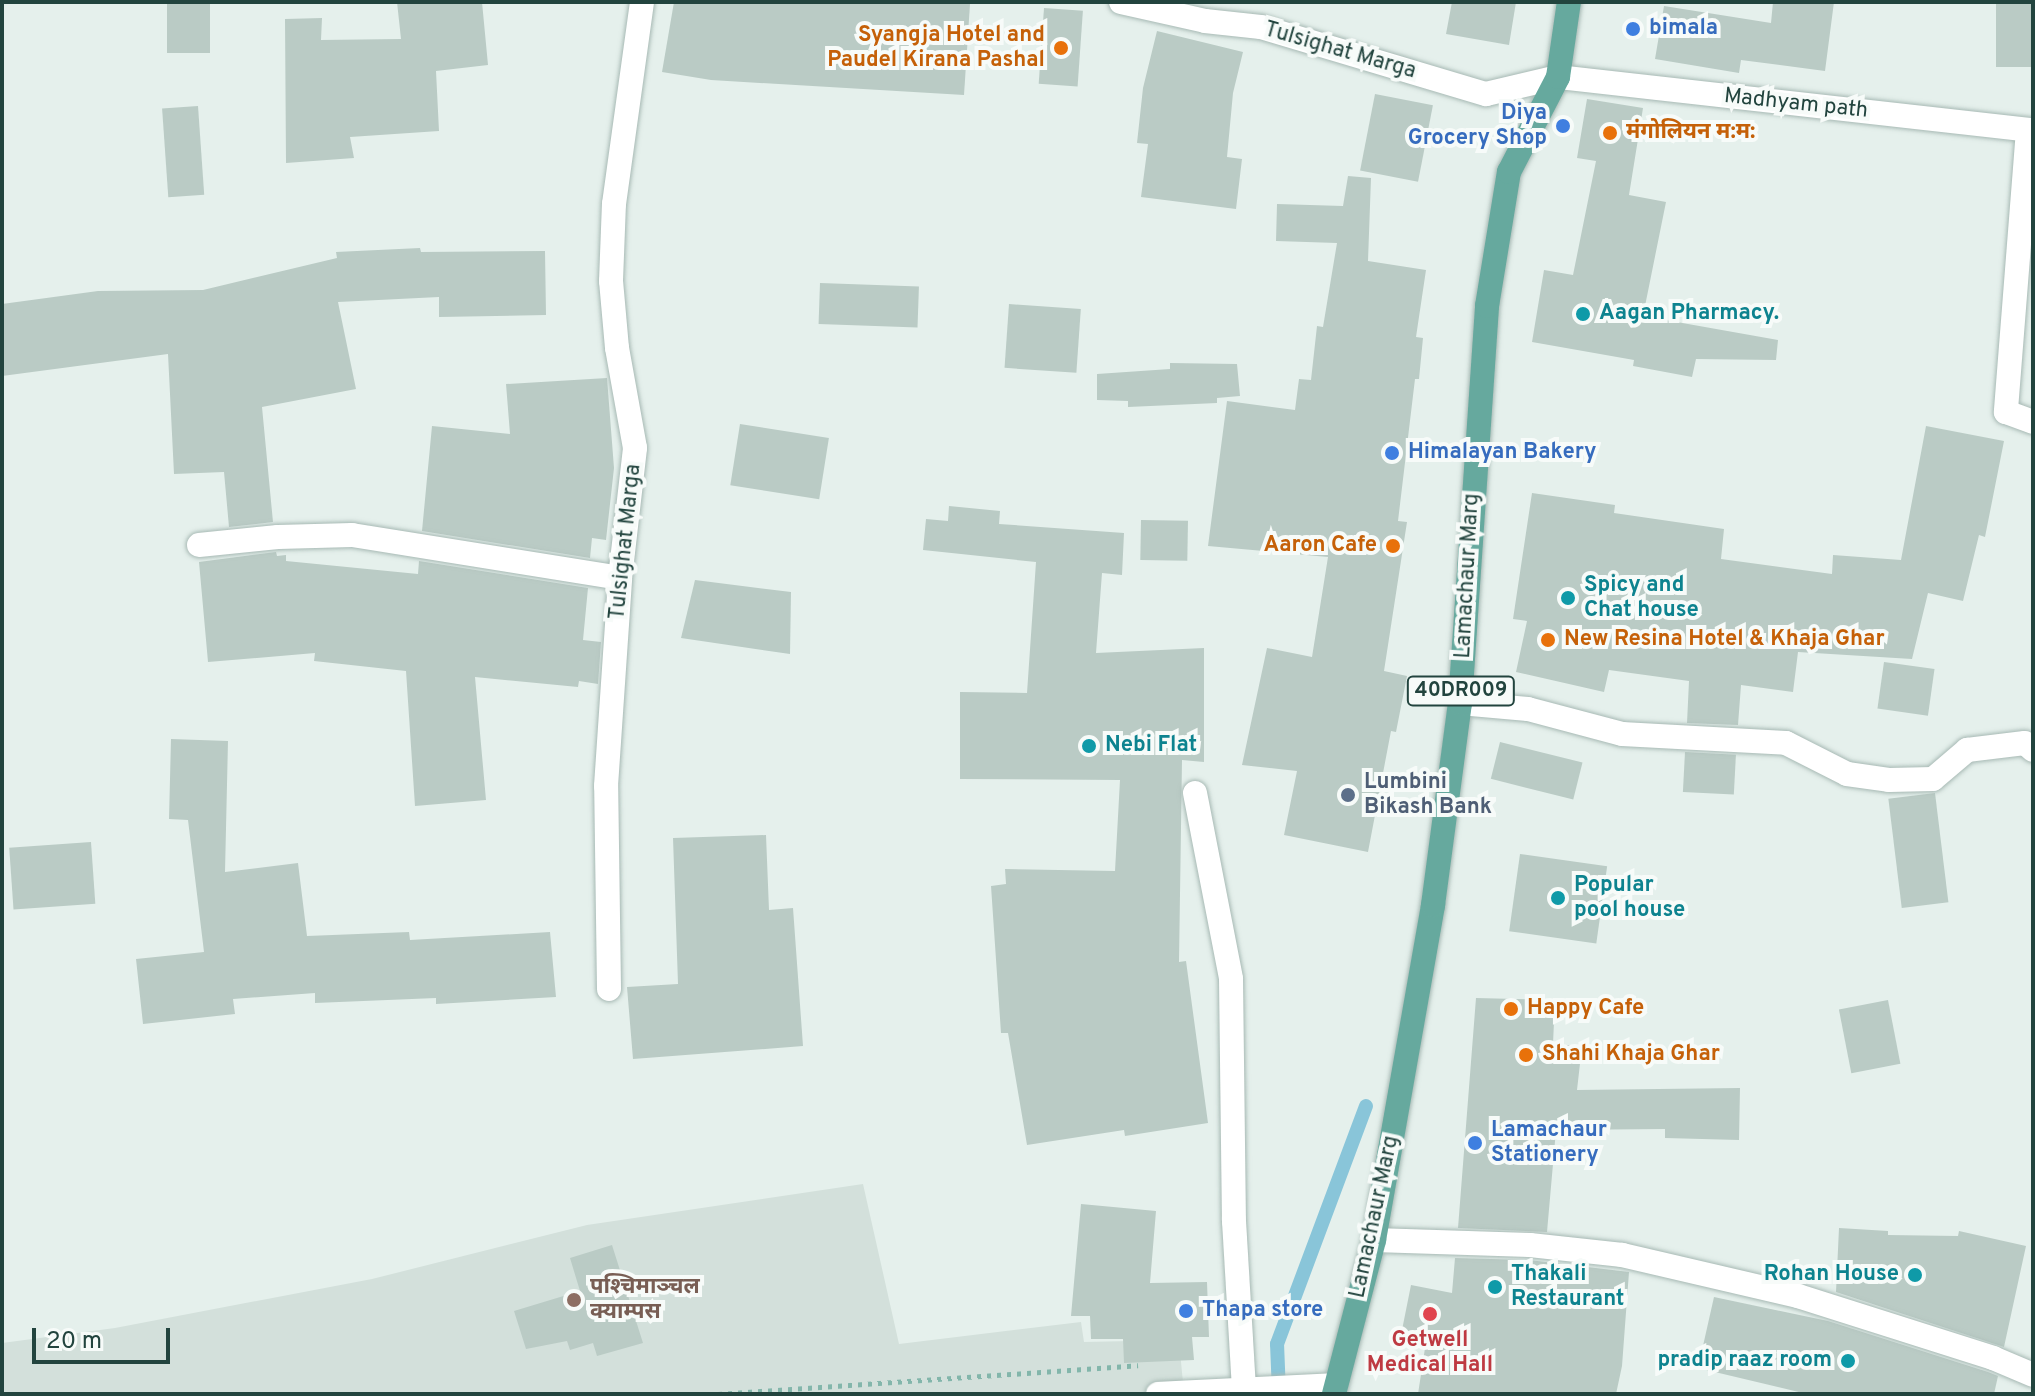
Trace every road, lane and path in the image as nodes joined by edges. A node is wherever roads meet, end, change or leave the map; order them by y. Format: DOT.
graph roads {
  1 [pos="642,2"];
  2 [pos="1121,2"];
  3 [pos="1569,2"];
  4 [pos="1558,77"];
  5 [pos="2031,130"];
  6 [pos="2033,422"];
  7 [pos="199,545"];
  8 [pos="620,578"];
  9 [pos="1460,703"];
  10 [pos="2033,750"];
  11 [pos="1195,793"];
  12 [pos="609,989"];
  13 [pos="1374,1240"];
  14 [pos="2033,1375"];
  15 [pos="1244,1388"];
  16 [pos="1335,1389"];
  17 [pos="1166,1393"];
  18 [pos="718,1394"];
  19 [pos="1158,1394"];
  1 -- 8 [label="street, Tulsighat Marga"];
  2 -- 4 [label="street, Tulsighat Marga"];
  3 -- 4 [label="main road, Lamachaur Marg / 40DR009"];
  4 -- 5 [label="street, Madhyam path"];
  4 -- 9 [label="main road, Lamachaur Marg / 40DR009"];
  5 -- 6 [label="street"];
  7 -- 8 [label="street"];
  8 -- 12 [label="street, Tulsighat Marga"];
  9 -- 10 [label="street"];
  9 -- 13 [label="main road, Lamachaur Marg / 40DR009"];
  11 -- 15 [label="street"];
  13 -- 14 [label="street"];
  13 -- 16 [label="main road, Lamachaur Marg / 40DR009"];
  15 -- 16 [label="street"];
  15 -- 17 [label="street"];
  17 -- 18 [label="path"];
  17 -- 19 [label="street"];
}
